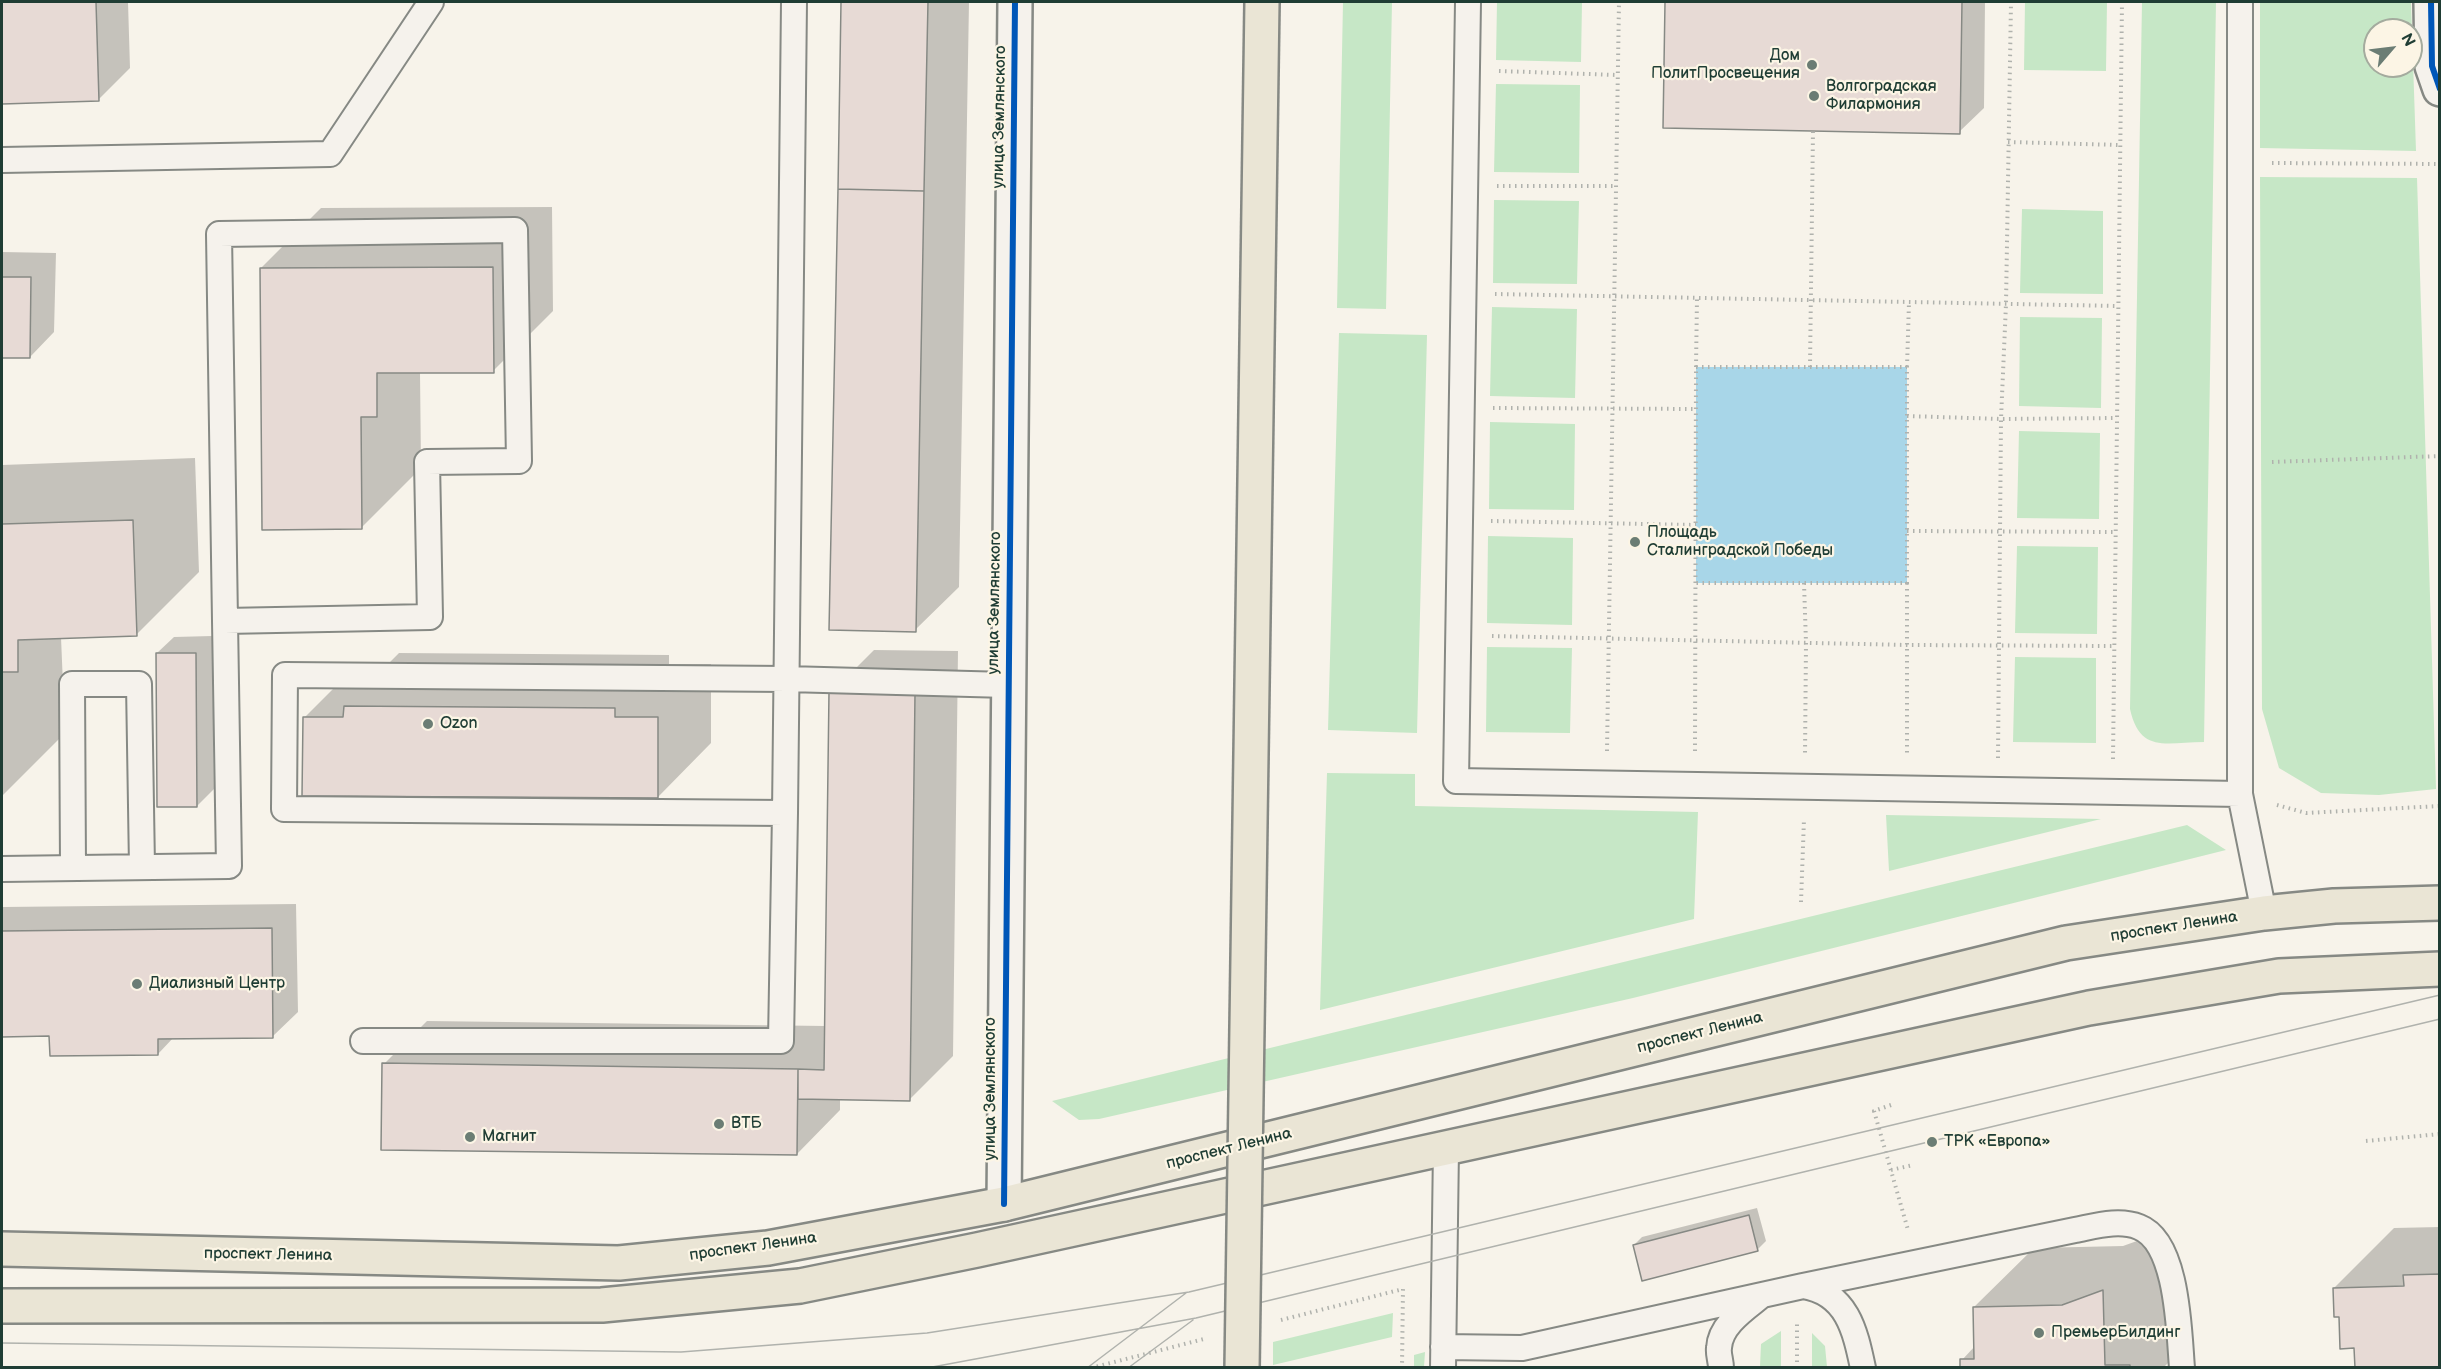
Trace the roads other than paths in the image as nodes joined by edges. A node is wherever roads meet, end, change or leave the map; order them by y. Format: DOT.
graph roads {
  1 [pos="431,2"];
  2 [pos="794,2"];
  3 [pos="1015,2"];
  4 [pos="1262,2"];
  5 [pos="1468,2"];
  6 [pos="2240,2"];
  7 [pos="2431,2"];
  8 [pos="2439,89"];
  9 [pos="2,160"];
  10 [pos="225,621"];
  11 [pos="787,679"];
  12 [pos="1008,685"];
  13 [pos="2240,794"];
  14 [pos="785,813"];
  15 [pos="142,867"];
  16 [pos="73,868"];
  17 [pos="2,869"];
  18 [pos="2439,903"];
  19 [pos="2264,913"];
  20 [pos="2439,969"];
  21 [pos="363,1041"];
  22 [pos="1446,1148"];
  23 [pos="1004,1204"];
  24 [pos="2,1249"];
  25 [pos="1801,1287"];
  26 [pos="1763,1294"];
  27 [pos="2,1306"];
  28 [pos="1680,1312"];
  29 [pos="1443,1358"];
  30 [pos="1720,1358"];
  31 [pos="1242,1368"];
  32 [pos="1863,1368"];
  33 [pos="2182,1368"];
  1 -- 9 [label="lane"];
  2 -- 11 [label="lane"];
  3 -- 12 [label="street, улица Землянского"];
  4 -- 31 [label="main road, bridge"];
  5 -- 13 [label="lane"];
  6 -- 13 [label="lane"];
  7 -- 8 [label="street"];
  10 -- 10 [label="lane"];
  10 -- 15 [label="lane"];
  11 -- 12 [label="lane"];
  11 -- 14 [label="lane"];
  11 -- 14 [label="lane"];
  12 -- 23 [label="street, улица Землянского"];
  13 -- 19 [label="lane"];
  14 -- 21 [label="lane"];
  15 -- 16 [label="lane"];
  15 -- 16 [label="lane"];
  16 -- 17 [label="lane"];
  18 -- 19 [label="main road, проспект Ленина"];
  19 -- 23 [label="main road, проспект Ленина"];
  20 -- 22 [label="main road"];
  22 -- 27 [label="main road"];
  22 -- 29 [label="lane"];
  23 -- 24 [label="main road, проспект Ленина"];
  25 -- 26 [label="lane"];
  25 -- 32 [label="lane"];
  25 -- 33 [label="lane"];
  26 -- 28 [label="lane"];
  26 -- 30 [label="lane"];
  28 -- 29 [label="lane"];
  28 -- 30 [label="lane"];
}
